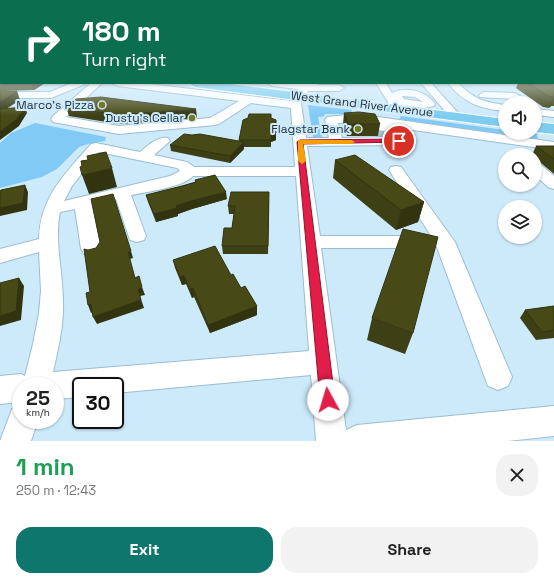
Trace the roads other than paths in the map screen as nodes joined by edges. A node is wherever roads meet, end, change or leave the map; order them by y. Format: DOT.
graph roads {
  1 [pos="1,84"];
  2 [pos="23,84"];
  3 [pos="78,84"];
  4 [pos="96,84"];
  5 [pos="124,84"];
  6 [pos="186,84"];
  7 [pos="206,84"];
  8 [pos="275,84"];
  9 [pos="382,84"];
  10 [pos="427,84"];
  11 [pos="338,86"];
  12 [pos="509,89"];
  13 [pos="175,91"];
  14 [pos="461,92"];
  15 [pos="304,93"];
  16 [pos="82,96"];
  17 [pos="517,96"];
  18 [pos="98,98"];
  19 [pos="440,99"];
  20 [pos="248,100"];
  21 [pos="341,102"];
  22 [pos="401,107"];
  23 [pos="498,107"];
  24 [pos="192,112"];
  25 [pos="542,113"];
  26 [pos="554,114"];
  27 [pos="455,116"];
  28 [pos="222,117"];
  29 [pos="498,122"];
  30 [pos="542,127"];
  31 [pos="383,131"];
  32 [pos="137,137"];
  33 [pos="498,139"];
  34 [pos="513,140"];
  35 [pos="163,141"];
  36 [pos="300,142"];
  37 [pos="337,142"];
  38 [pos="552,145"];
  39 [pos="516,148"];
  40 [pos="116,151"];
  41 [pos="142,157"];
  42 [pos="396,170"];
  43 [pos="188,171"];
  44 [pos="303,172"];
  45 [pos="542,173"];
  46 [pos="554,184"];
  47 [pos="122,193"];
  48 [pos="83,202"];
  49 [pos="52,209"];
  50 [pos="137,236"];
  51 [pos="311,242"];
  52 [pos="445,242"];
  53 [pos="49,243"];
  54 [pos="91,249"];
  55 [pos="0,256"];
  56 [pos="324,362"];
  57 [pos="38,377"];
  58 [pos="498,377"];
  59 [pos="64,385"];
  60 [pos="12,389"];
  61 [pos="0,390"];
  62 [pos="554,421"];
  63 [pos="20,429"];
  64 [pos="15,441"];
  65 [pos="332,441"];
  66 [pos="357,441"];
  1 -- 2 [label="street"];
  1 -- 3 [label="street"];
  4 -- 16 [label="street"];
  5 -- 13 [label="street"];
  6 -- 13 [label="street"];
  7 -- 15 [label="main road, West Grand River Avenue"];
  8 -- 15 [label="street"];
  9 -- 22 [label="street"];
  10 -- 19 [label="street"];
  11 -- 15 [label="street"];
  11 -- 21 [label="street"];
  12 -- 14 [label="street"];
  12 -- 14 [label="street"];
  12 -- 17 [label="street"];
  13 -- 20 [label="street"];
  14 -- 19 [label="street"];
  14 -- 23 [label="street"];
  15 -- 20 [label="street"];
  15 -- 21 [label="main road, West Grand River Avenue"];
  15 -- 36 [label="street"];
  16 -- 18 [label="street"];
  16 -- 28 [label="street"];
  19 -- 22 [label="street"];
  19 -- 27 [label="street"];
  20 -- 28 [label="street"];
  21 -- 22 [label="main road, West Grand River Avenue"];
  22 -- 27 [label="main road, West Grand River Avenue"];
  22 -- 31 [label="street"];
  24 -- 28 [label="street"];
  25 -- 26 [label="street"];
  27 -- 29 [label="main road, West Grand River Avenue"];
  30 -- 38 [label="street"];
  31 -- 33 [label="street"];
  31 -- 37 [label="street"];
  31 -- 37 [label="street"];
  32 -- 40 [label="street"];
  34 -- 38 [label="street"];
  34 -- 39 [label="street"];
  35 -- 41 [label="street"];
  36 -- 37 [label="street"];
  36 -- 44 [label="street"];
  40 -- 41 [label="street"];
  40 -- 49 [label="street"];
  41 -- 43 [label="street"];
  42 -- 52 [label="street"];
  43 -- 44 [label="street"];
  43 -- 47 [label="street"];
  44 -- 51 [label="street"];
  45 -- 46 [label="street"];
  47 -- 48 [label="street"];
  47 -- 50 [label="street"];
  48 -- 49 [label="street"];
  48 -- 54 [label="street"];
  49 -- 53 [label="street"];
  51 -- 52 [label="street"];
  51 -- 56 [label="street"];
  52 -- 58 [label="street"];
  53 -- 55 [label="street"];
  53 -- 57 [label="street"];
  56 -- 59 [label="street"];
  56 -- 65 [label="street"];
  60 -- 61 [label="street"];
  62 -- 66 [label="street"];
  63 -- 64 [label="street"];
}
